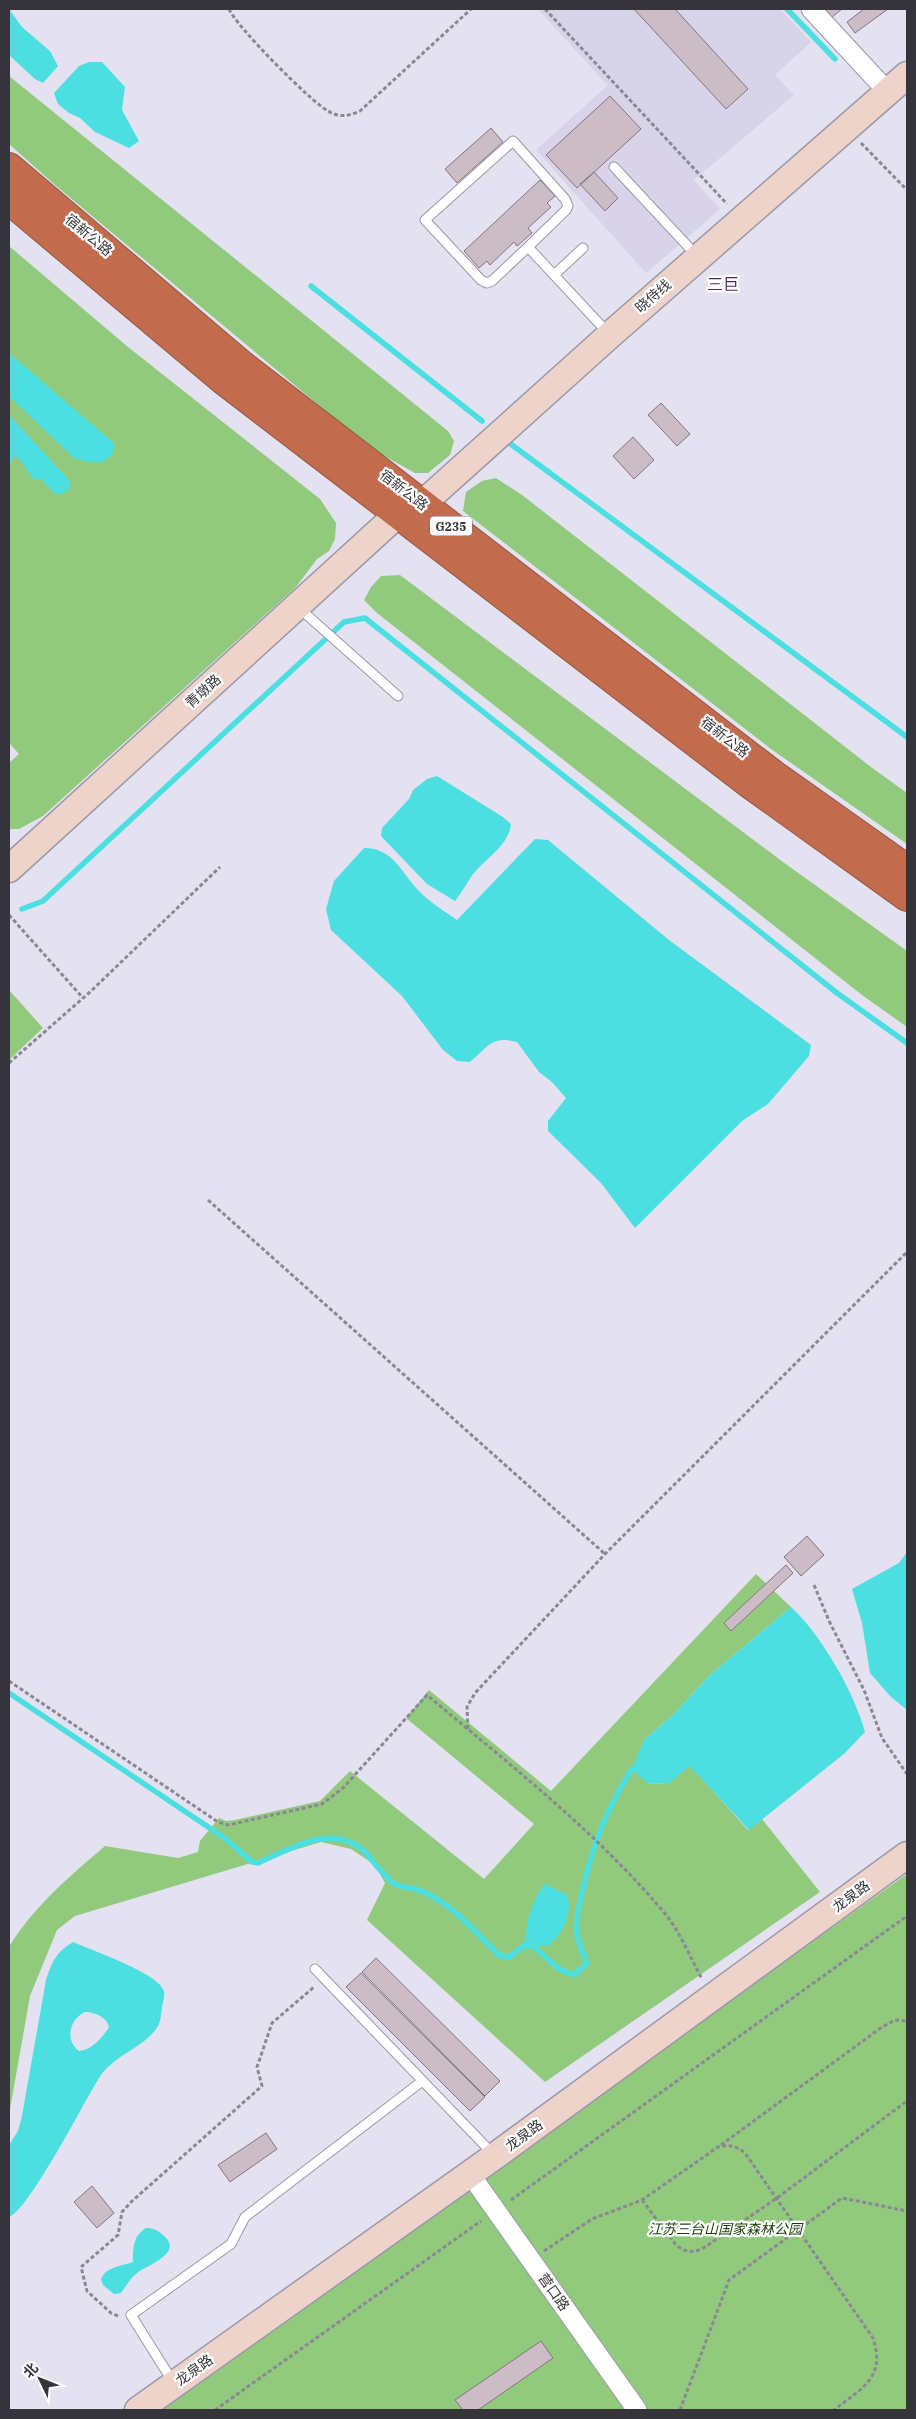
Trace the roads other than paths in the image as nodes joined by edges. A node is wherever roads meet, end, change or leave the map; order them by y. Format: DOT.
graph roads {
  1 [pos="811,9"];
  2 [pos="898,84"];
  3 [pos="9,167"];
  4 [pos="614,167"];
  5 [pos="9,200"];
  6 [pos="528,247"];
  7 [pos="583,248"];
  8 [pos="698,257"];
  9 [pos="554,275"];
  10 [pos="610,334"];
  11 [pos="410,509"];
  12 [pos="297,606"];
  13 [pos="398,696"];
  14 [pos="9,869"];
  15 [pos="907,869"];
  16 [pos="907,897"];
  17 [pos="907,1855"];
  18 [pos="315,1969"];
  19 [pos="421,2082"];
  20 [pos="495,2156"];
  21 [pos="470,2174"];
  22 [pos="174,2384"];
  23 [pos="138,2410"];
  24 [pos="636,2410"];
  1 -- 2 [label="street"];
  2 -- 8 [label="main road, 晓侍线"];
  3 -- 11 [label="highway, 宿新公路 / G235"];
  4 -- 8 [label="lane"];
  5 -- 11 [label="highway, 宿新公路 / G235"];
  6 -- 6 [label="lane"];
  6 -- 9 [label="lane"];
  7 -- 9 [label="lane"];
  8 -- 10 [label="main road, 晓侍线"];
  9 -- 10 [label="lane"];
  10 -- 11 [label="main road, 晓侍线"];
  11 -- 12 [label="main road, 青墩路"];
  11 -- 15 [label="highway, 宿新公路 / G235"];
  11 -- 16 [label="highway, 宿新公路 / G235"];
  12 -- 13 [label="lane"];
  12 -- 14 [label="main road, 青墩路"];
  17 -- 20 [label="main road, 龙泉路"];
  18 -- 20 [label="lane"];
  19 -- 22 [label="lane"];
  20 -- 21 [label="main road, 龙泉路"];
  21 -- 22 [label="main road, 龙泉路"];
  21 -- 24 [label="street, 营口路"];
  22 -- 23 [label="main road, 龙泉路"];
}
